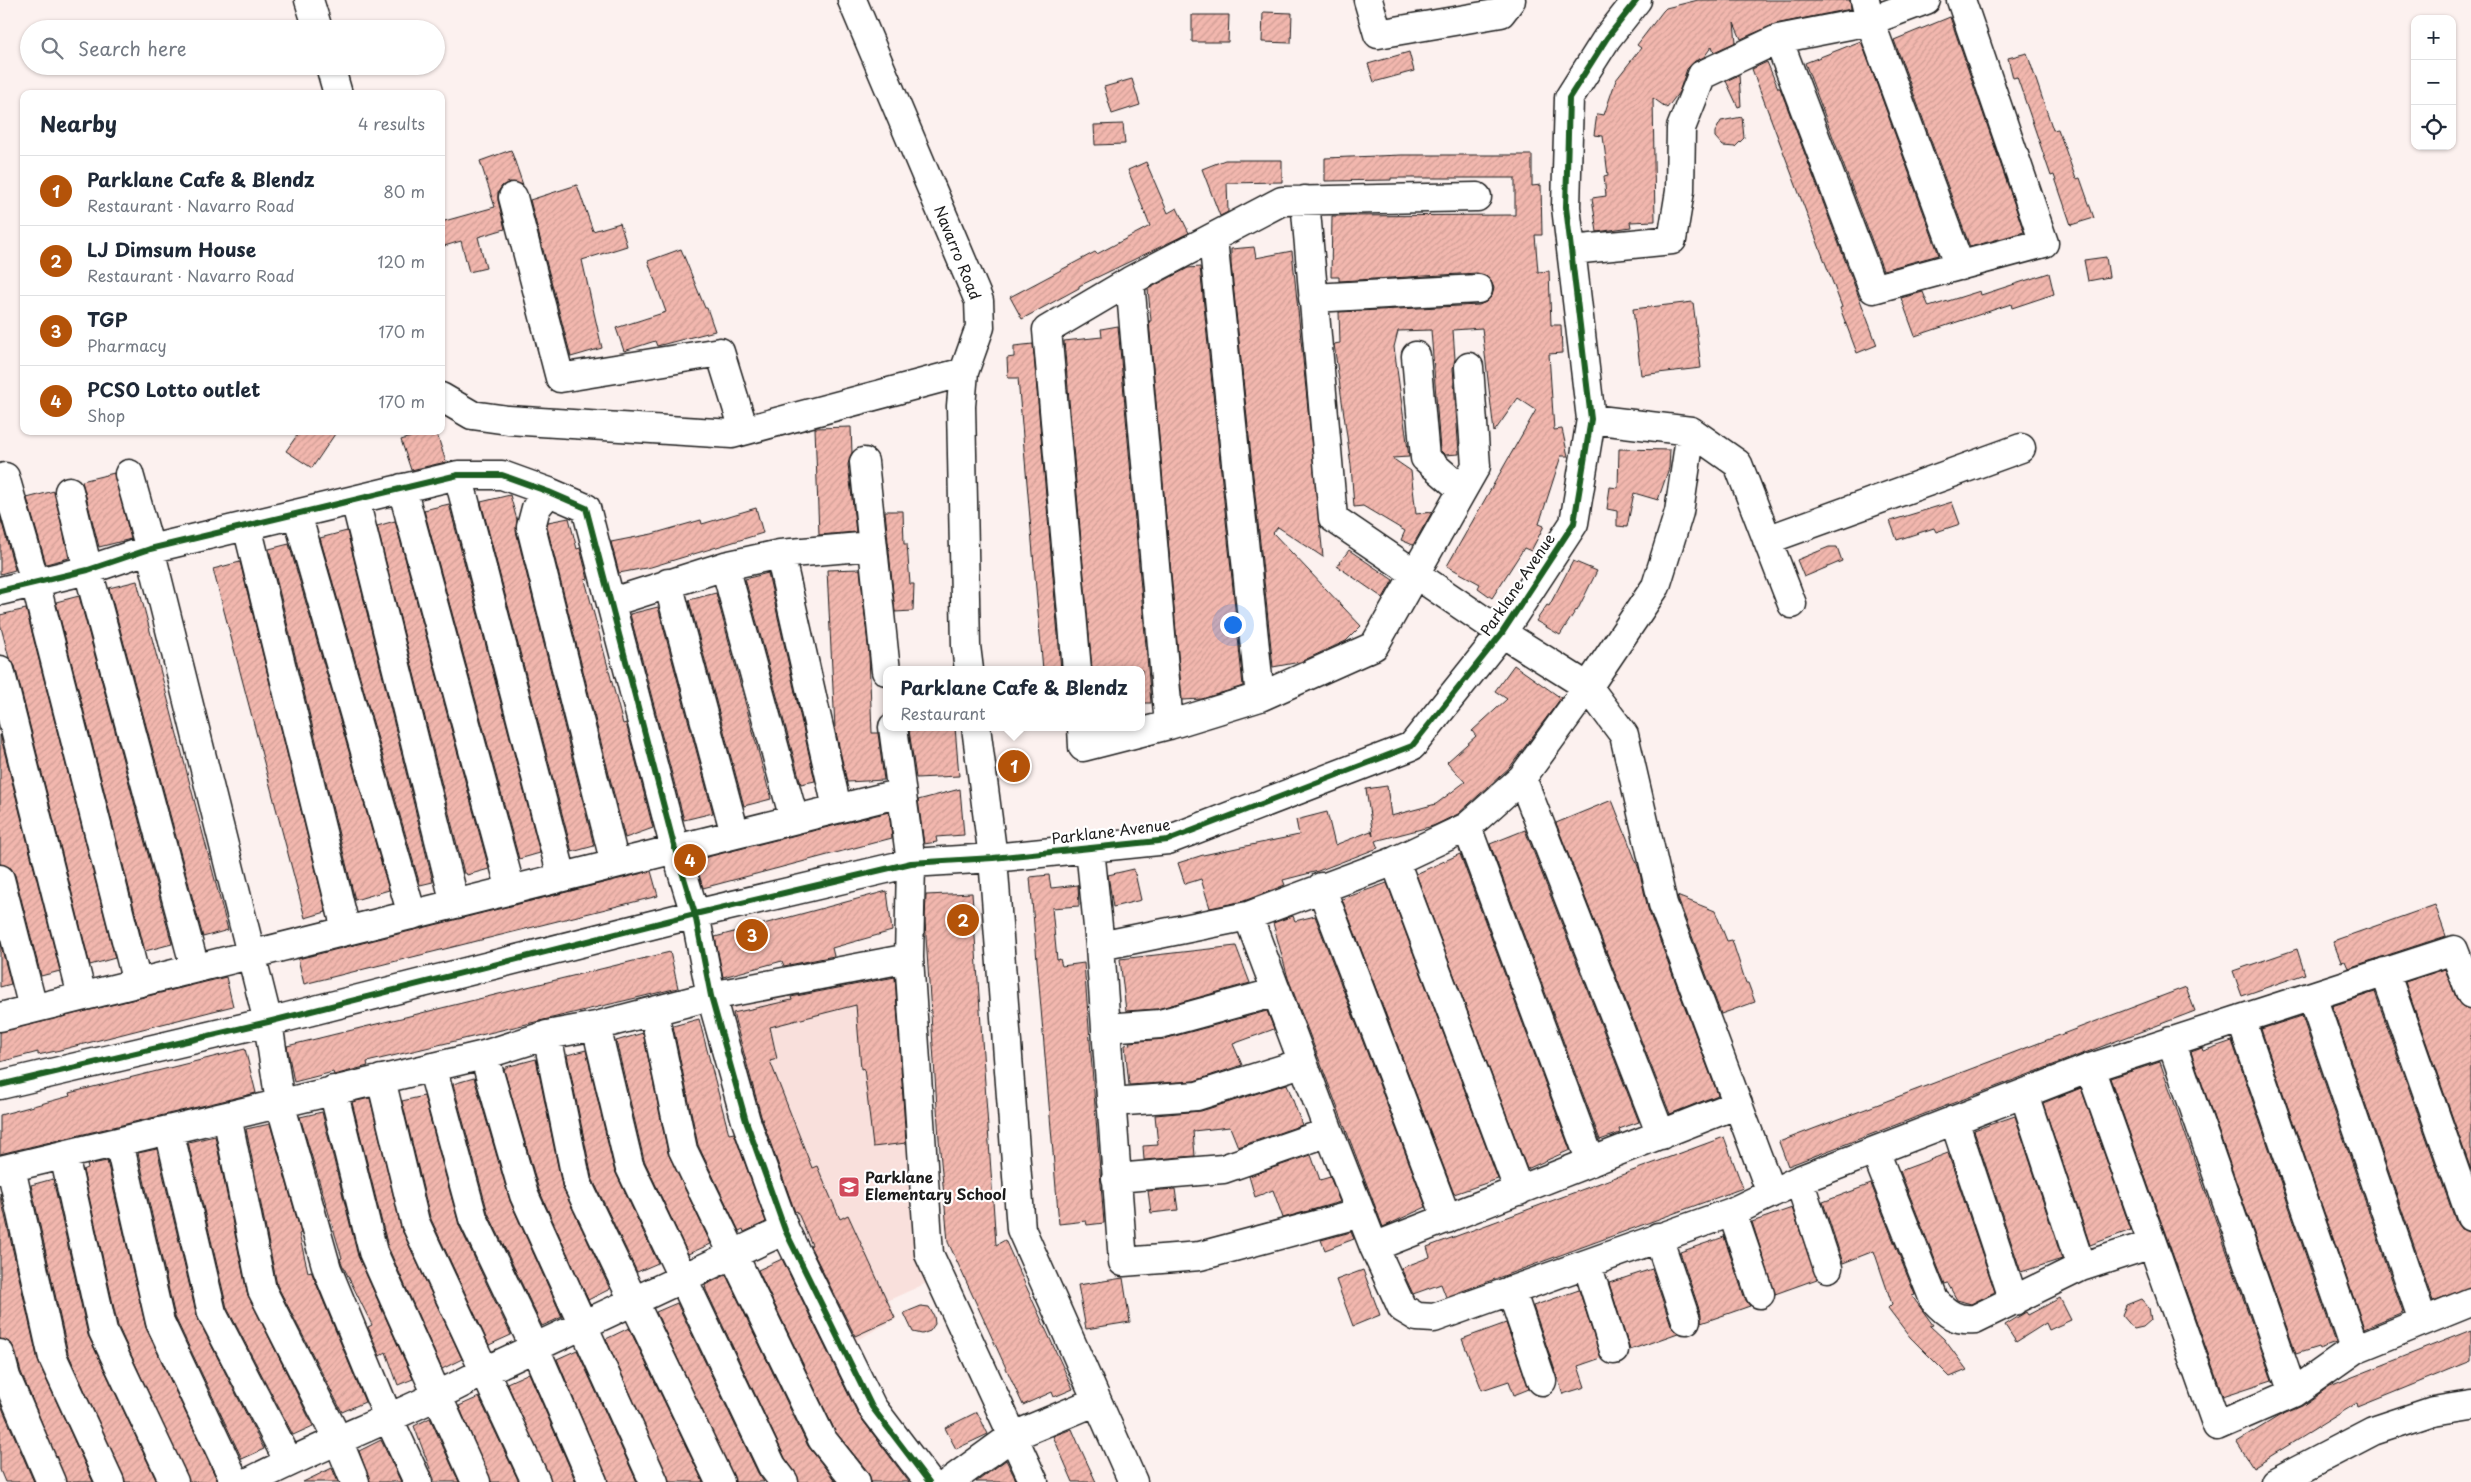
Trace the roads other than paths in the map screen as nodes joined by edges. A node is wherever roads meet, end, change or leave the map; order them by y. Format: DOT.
graph roads {
  1 [pos="309,0"];
  2 [pos="852,0"];
  3 [pos="1368,0"];
  4 [pos="1511,0"];
  5 [pos="1638,0"];
  6 [pos="1926,0"];
  7 [pos="1961,0"];
  8 [pos="1867,10"];
  9 [pos="315,20"];
  10 [pos="1778,39"];
  11 [pos="333,75"];
  12 [pos="337,90"];
  13 [pos="513,197"];
  14 [pos="1477,197"];
  15 [pos="1305,200"];
  16 [pos="1213,239"];
  17 [pos="1572,250"];
  18 [pos="1960,266"];
  19 [pos="1130,281"];
  20 [pos="1478,289"];
  21 [pos="1313,298"];
  22 [pos="1416,356"];
  23 [pos="1469,367"];
  24 [pos="964,372"];
  25 [pos="445,400"];
  26 [pos="1591,419"];
  27 [pos="744,430"];
  28 [pos="1691,431"];
  29 [pos="2021,448"];
  30 [pos="864,462"];
  31 [pos="129,474"];
  32 [pos="458,475"];
  33 [pos="5,477"];
  34 [pos="402,488"];
  35 [pos="1462,490"];
  36 [pos="69,491"];
  37 [pos="549,492"];
  38 [pos="355,500"];
  39 [pos="297,514"];
  40 [pos="247,526"];
  41 [pos="1767,540"];
  42 [pos="872,546"];
  43 [pos="150,549"];
  44 [pos="780,554"];
  45 [pos="725,566"];
  46 [pos="88,570"];
  47 [pos="1415,573"];
  48 [pos="35,582"];
  49 [pos="668,583"];
  50 [pos="0,591"];
  51 [pos="612,602"];
  52 [pos="1792,604"];
  53 [pos="1502,633"];
  54 [pos="885,666"];
  55 [pos="968,666"];
  56 [pos="1077,666"];
  57 [pos="0,670"];
  58 [pos="1588,687"];
  59 [pos="1260,697"];
  60 [pos="1169,725"];
  61 [pos="893,731"];
  62 [pos="977,731"];
  63 [pos="1082,731"];
  64 [pos="1522,778"];
  65 [pos="901,793"];
  66 [pos="837,808"];
  67 [pos="794,819"];
  68 [pos="1467,827"];
  69 [pos="735,834"];
  70 [pos="675,849"];
  71 [pos="1090,849"];
  72 [pos="993,858"];
  73 [pos="1395,861"];
  74 [pos="911,863"];
  75 [pos="615,864"];
  76 [pos="562,877"];
  77 [pos="0,879"];
  78 [pos="1322,887"];
  79 [pos="511,890"];
  80 [pos="455,904"];
  81 [pos="412,914"];
  82 [pos="695,914"];
  83 [pos="1248,916"];
  84 [pos="346,930"];
  85 [pos="1100,946"];
  86 [pos="250,954"];
  87 [pos="909,958"];
  88 [pos="195,968"];
  89 [pos="2385,972"];
  90 [pos="138,982"];
  91 [pos="1277,992"];
  92 [pos="2471,994"];
  93 [pos="82,996"];
  94 [pos="711,996"];
  95 [pos="2312,996"];
  96 [pos="34,1008"];
  97 [pos="654,1012"];
  98 [pos="0,1017"];
  99 [pos="2241,1019"];
  100 [pos="268,1022"];
  101 [pos="596,1026"];
  102 [pos="1106,1028"];
  103 [pos="547,1036"];
  104 [pos="2171,1041"];
  105 [pos="484,1055"];
  106 [pos="1302,1063"];
  107 [pos="432,1067"];
  108 [pos="2090,1068"];
  109 [pos="381,1079"];
  110 [pos="0,1085"];
  111 [pos="333,1090"];
  112 [pos="2024,1094"];
  113 [pos="1111,1102"];
  114 [pos="280,1103"];
  115 [pos="1738,1104"];
  116 [pos="227,1116"];
  117 [pos="1954,1120"];
  118 [pos="169,1130"];
  119 [pos="1329,1132"];
  120 [pos="1661,1135"];
  121 [pos="119,1142"];
  122 [pos="1875,1151"];
  123 [pos="64,1155"];
  124 [pos="1591,1162"];
  125 [pos="5,1169"];
  126 [pos="1116,1178"];
  127 [pos="1799,1180"];
  128 [pos="1519,1191"];
  129 [pos="1771,1193"];
  130 [pos="1732,1212"];
  131 [pos="1361,1213"];
  132 [pos="2471,1217"];
  133 [pos="1447,1219"];
  134 [pos="785,1230"];
  135 [pos="1658,1237"];
  136 [pos="2152,1244"];
  137 [pos="1374,1248"];
  138 [pos="732,1255"];
  139 [pos="1587,1264"];
  140 [pos="2081,1267"];
  141 [pos="1828,1268"];
  142 [pos="683,1278"];
  143 [pos="1511,1290"];
  144 [pos="1760,1294"];
  145 [pos="2014,1301"];
  146 [pos="633,1302"];
  147 [pos="2471,1302"];
  148 [pos="1686,1320"];
  149 [pos="2423,1321"];
  150 [pos="584,1325"];
  151 [pos="535,1348"];
  152 [pos="2355,1349"];
  153 [pos="1614,1350"];
  154 [pos="0,1354"];
  155 [pos="486,1371"];
  156 [pos="1542,1381"];
  157 [pos="2293,1393"];
  158 [pos="438,1397"];
  159 [pos="1097,1401"];
  160 [pos="2470,1404"];
  161 [pos="388,1417"];
  162 [pos="1011,1437"];
  163 [pos="338,1440"];
  164 [pos="288,1462"];
  165 [pos="51,1482"];
  166 [pos="110,1482"];
  167 [pos="174,1482"];
  168 [pos="235,1482"];
  169 [pos="249,1482"];
  170 [pos="356,1482"];
  171 [pos="418,1482"];
  172 [pos="476,1482"];
  173 [pos="536,1482"];
  174 [pos="593,1482"];
  175 [pos="654,1482"];
  176 [pos="720,1482"];
  177 [pos="784,1482"];
  178 [pos="856,1482"];
  179 [pos="929,1482"];
  180 [pos="949,1482"];
  181 [pos="1034,1482"];
  182 [pos="1133,1482"];
  183 [pos="2275,1482"];
  1 -- 9 [label="street"];
  2 -- 24 [label="street, Navarro Road"];
  3 -- 4 [label="street"];
  5 -- 17 [label="street, Parklane Avenue"];
  6 -- 8 [label="street"];
  7 -- 18 [label="street"];
  8 -- 10 [label="street"];
  8 -- 18 [label="street"];
  10 -- 17 [label="street"];
  10 -- 18 [label="street"];
  11 -- 12 [label="street"];
  13 -- 27 [label="street"];
  14 -- 15 [label="street"];
  15 -- 16 [label="street"];
  15 -- 21 [label="street"];
  16 -- 19 [label="street"];
  16 -- 59 [label="street"];
  17 -- 26 [label="street, Parklane Avenue"];
  19 -- 56 [label="street"];
  19 -- 60 [label="street"];
  20 -- 21 [label="street"];
  21 -- 47 [label="street"];
  22 -- 35 [label="street"];
  23 -- 35 [label="street"];
  24 -- 27 [label="street"];
  24 -- 55 [label="street, Navarro Road"];
  25 -- 27 [label="street"];
  26 -- 28 [label="street"];
  26 -- 53 [label="street, Parklane Avenue"];
  28 -- 41 [label="street"];
  28 -- 58 [label="street"];
  29 -- 41 [label="street"];
  30 -- 42 [label="street"];
  31 -- 43 [label="street"];
  32 -- 34 [label="street"];
  32 -- 37 [label="street"];
  32 -- 76 [label="street"];
  33 -- 48 [label="street"];
  34 -- 38 [label="street"];
  34 -- 79 [label="street"];
  35 -- 47 [label="street"];
  36 -- 46 [label="street"];
  37 -- 51 [label="street"];
  37 -- 75 [label="street"];
  38 -- 39 [label="street"];
  38 -- 80 [label="street"];
  39 -- 40 [label="street"];
  39 -- 81 [label="street"];
  40 -- 43 [label="street"];
  40 -- 84 [label="street"];
  41 -- 52 [label="street"];
  42 -- 44 [label="street"];
  42 -- 54 [label="street"];
  43 -- 46 [label="street"];
  43 -- 86 [label="street"];
  44 -- 45 [label="street"];
  44 -- 66 [label="street"];
  45 -- 49 [label="street"];
  45 -- 67 [label="street"];
  46 -- 48 [label="street"];
  46 -- 88 [label="street"];
  47 -- 53 [label="street"];
  47 -- 59 [label="street"];
  48 -- 50 [label="street"];
  48 -- 90 [label="street"];
  49 -- 51 [label="street"];
  49 -- 69 [label="street"];
  51 -- 70 [label="street"];
  53 -- 58 [label="street"];
  53 -- 71 [label="street, Parklane Avenue"];
  57 -- 93 [label="street"];
  58 -- 64 [label="street"];
  58 -- 115 [label="street"];
  59 -- 60 [label="street"];
  60 -- 63 [label="street"];
  61 -- 65 [label="street"];
  62 -- 72 [label="street"];
  64 -- 68 [label="street"];
  64 -- 120 [label="street"];
  65 -- 66 [label="street"];
  65 -- 74 [label="street"];
  66 -- 67 [label="street"];
  67 -- 69 [label="street"];
  68 -- 73 [label="street"];
  68 -- 124 [label="street"];
  69 -- 70 [label="street"];
  70 -- 75 [label="street"];
  70 -- 82 [label="street"];
  71 -- 72 [label="street, Parklane Avenue"];
  71 -- 85 [label="street"];
  72 -- 74 [label="street, Parklane Avenue"];
  72 -- 159 [label="street"];
  73 -- 78 [label="street"];
  73 -- 128 [label="street"];
  74 -- 82 [label="street, Parklane Avenue"];
  74 -- 87 [label="street"];
  75 -- 76 [label="street"];
  76 -- 79 [label="street"];
  77 -- 96 [label="street"];
  78 -- 83 [label="street"];
  78 -- 133 [label="street"];
  79 -- 80 [label="street"];
  80 -- 81 [label="street"];
  81 -- 84 [label="street"];
  82 -- 94 [label="street"];
  82 -- 100 [label="street, Parklane Avenue"];
  83 -- 85 [label="street"];
  83 -- 91 [label="street"];
  84 -- 86 [label="street"];
  85 -- 102 [label="street"];
  86 -- 88 [label="street"];
  86 -- 100 [label="street"];
  87 -- 94 [label="street"];
  87 -- 162 [label="street"];
  88 -- 90 [label="street"];
  89 -- 92 [label="street"];
  89 -- 95 [label="street"];
  89 -- 132 [label="street"];
  90 -- 93 [label="street"];
  91 -- 102 [label="street"];
  91 -- 106 [label="street"];
  93 -- 96 [label="street"];
  94 -- 97 [label="street"];
  94 -- 134 [label="street"];
  95 -- 99 [label="street"];
  95 -- 149 [label="street"];
  96 -- 98 [label="street"];
  97 -- 101 [label="street"];
  97 -- 138 [label="street"];
  99 -- 104 [label="street"];
  99 -- 152 [label="street"];
  100 -- 110 [label="street, Parklane Avenue"];
  100 -- 114 [label="street"];
  101 -- 103 [label="street"];
  101 -- 142 [label="street"];
  102 -- 113 [label="street"];
  103 -- 105 [label="street"];
  103 -- 146 [label="street"];
  104 -- 108 [label="street"];
  104 -- 157 [label="street"];
  105 -- 107 [label="street"];
  105 -- 150 [label="street"];
  106 -- 113 [label="street"];
  106 -- 119 [label="street"];
  107 -- 109 [label="street"];
  107 -- 151 [label="street"];
  108 -- 112 [label="street"];
  108 -- 136 [label="street"];
  109 -- 111 [label="street"];
  109 -- 155 [label="street"];
  111 -- 114 [label="street"];
  111 -- 158 [label="street"];
  112 -- 117 [label="street"];
  112 -- 140 [label="street"];
  113 -- 126 [label="street"];
  114 -- 116 [label="street"];
  114 -- 161 [label="street"];
  115 -- 120 [label="street"];
  115 -- 129 [label="street"];
  116 -- 118 [label="street"];
  116 -- 163 [label="street"];
  117 -- 122 [label="street"];
  117 -- 145 [label="street"];
  118 -- 121 [label="street"];
  118 -- 164 [label="street"];
  119 -- 126 [label="street"];
  119 -- 131 [label="street"];
  120 -- 124 [label="street"];
  121 -- 123 [label="street"];
  121 -- 168 [label="street"];
  122 -- 127 [label="street"];
  122 -- 145 [label="street"];
  123 -- 125 [label="street"];
  123 -- 167 [label="street"];
  124 -- 128 [label="street"];
  125 -- 166 [label="street"];
  126 -- 131 [label="street"];
  127 -- 129 [label="street"];
  127 -- 141 [label="street"];
  128 -- 133 [label="street"];
  129 -- 130 [label="street"];
  130 -- 135 [label="street"];
  130 -- 144 [label="street"];
  131 -- 137 [label="street"];
  133 -- 137 [label="street"];
  134 -- 138 [label="street"];
  134 -- 179 [label="street"];
  135 -- 139 [label="street"];
  135 -- 148 [label="street"];
  136 -- 140 [label="street"];
  136 -- 157 [label="street"];
  137 -- 143 [label="street"];
  138 -- 142 [label="street"];
  138 -- 178 [label="street"];
  139 -- 143 [label="street"];
  139 -- 153 [label="street"];
  140 -- 145 [label="street"];
  142 -- 146 [label="street"];
  142 -- 177 [label="street"];
  143 -- 156 [label="street"];
  146 -- 150 [label="street"];
  146 -- 176 [label="street"];
  147 -- 149 [label="street"];
  149 -- 152 [label="street"];
  150 -- 151 [label="street"];
  150 -- 175 [label="street"];
  151 -- 155 [label="street"];
  151 -- 174 [label="street"];
  152 -- 157 [label="street"];
  154 -- 165 [label="street"];
  155 -- 158 [label="street"];
  155 -- 173 [label="street"];
  158 -- 161 [label="street"];
  158 -- 172 [label="street"];
  159 -- 162 [label="street"];
  159 -- 182 [label="street"];
  160 -- 183 [label="street"];
  161 -- 163 [label="street"];
  161 -- 171 [label="street"];
  162 -- 180 [label="street"];
  162 -- 181 [label="street"];
  163 -- 164 [label="street"];
  163 -- 170 [label="street"];
  164 -- 169 [label="street"];
}
